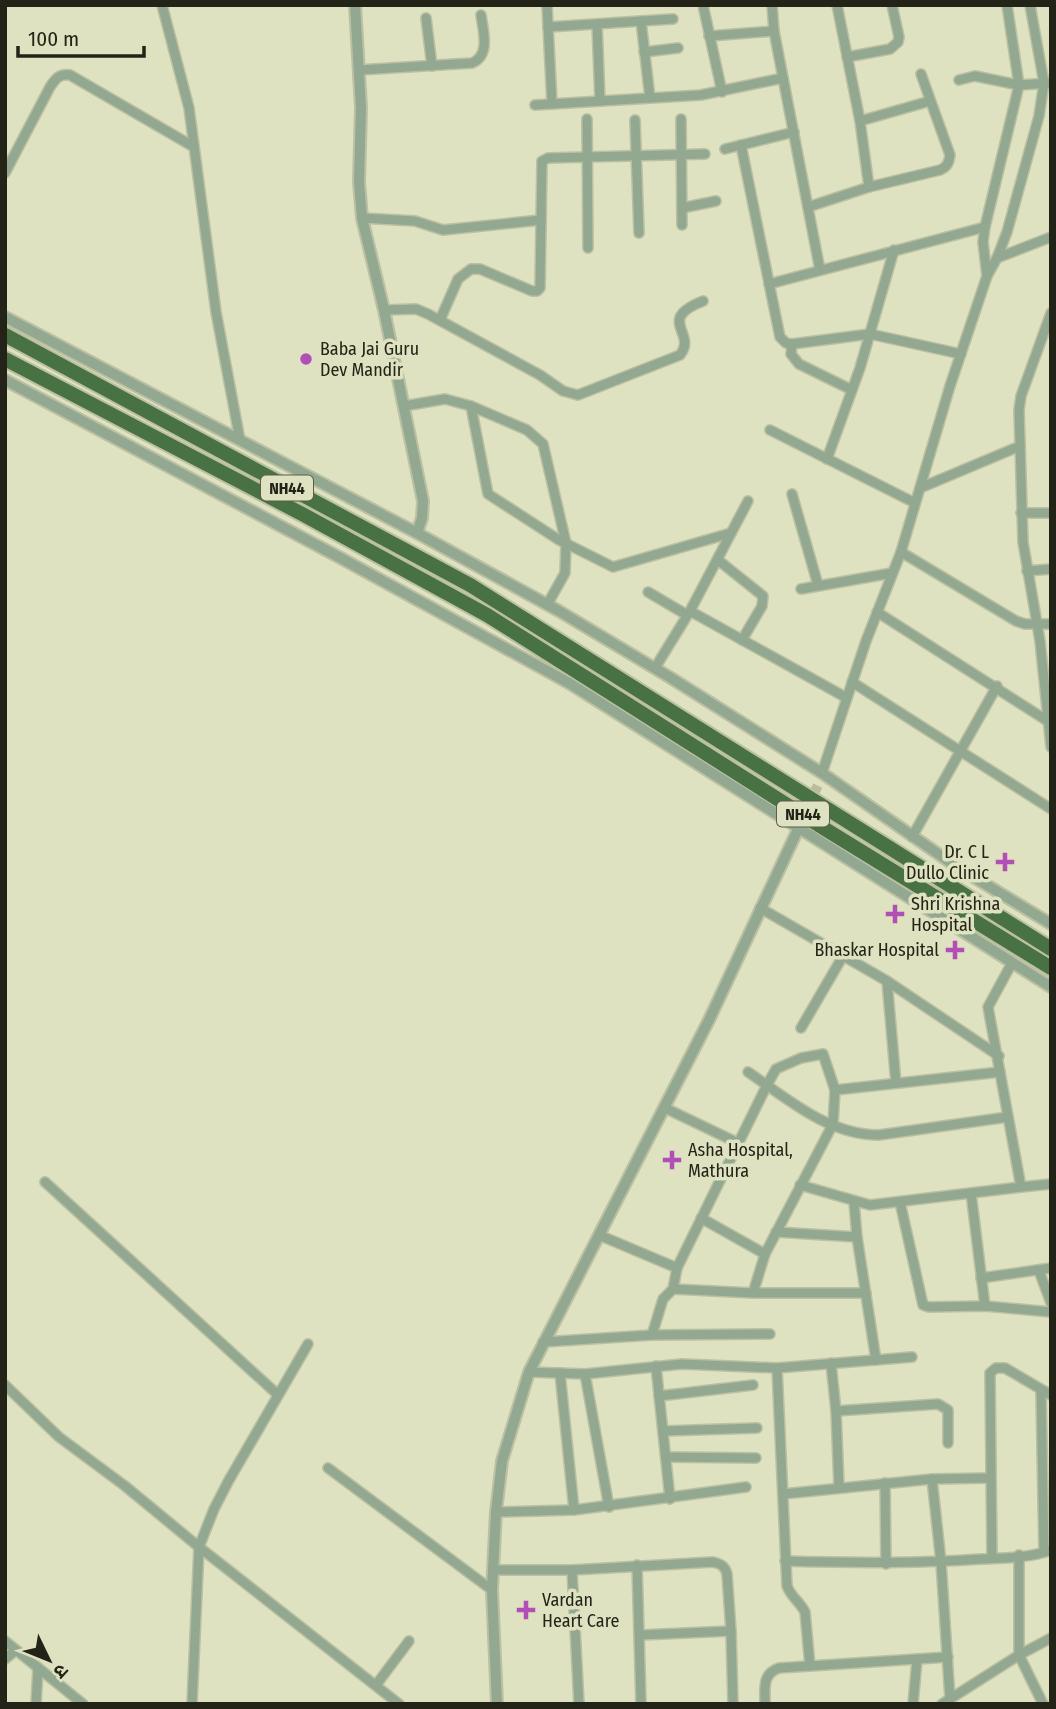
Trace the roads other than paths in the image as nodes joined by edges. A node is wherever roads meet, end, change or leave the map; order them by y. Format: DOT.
graph roads {
  1 [pos="162,5"];
  2 [pos="355,5"];
  3 [pos="547,5"];
  4 [pos="703,5"];
  5 [pos="772,5"];
  6 [pos="837,5"];
  7 [pos="892,5"];
  8 [pos="1007,5"];
  9 [pos="1030,5"];
  10 [pos="481,15"];
  11 [pos="426,18"];
  12 [pos="673,19"];
  13 [pos="641,21"];
  14 [pos="597,24"];
  15 [pos="548,27"];
  16 [pos="774,31"];
  17 [pos="709,36"];
  18 [pos="678,48"];
  19 [pos="644,52"];
  20 [pos="847,57"];
  21 [pos="432,66"];
  22 [pos="359,70"];
  23 [pos="921,74"];
  24 [pos="783,78"];
  25 [pos="959,80"];
  26 [pos="1048,83"];
  27 [pos="1019,85"];
  28 [pos="722,92"];
  29 [pos="650,98"];
  30 [pos="600,101"];
  31 [pos="930,101"];
  32 [pos="552,104"];
  33 [pos="534,105"];
  34 [pos="587,119"];
  35 [pos="681,119"];
  36 [pos="635,120"];
  37 [pos="860,121"];
  38 [pos="794,132"];
  39 [pos="741,145"];
  40 [pos="194,147"];
  41 [pos="725,149"];
  42 [pos="682,154"];
  43 [pos="705,154"];
  44 [pos="638,155"];
  45 [pos="587,157"];
  46 [pos="5,173"];
  47 [pos="869,187"];
  48 [pos="716,201"];
  49 [pos="682,208"];
  50 [pos="808,208"];
  51 [pos="362,218"];
  52 [pos="541,220"];
  53 [pos="682,225"];
  54 [pos="985,227"];
  55 [pos="639,233"];
  56 [pos="1051,237"];
  57 [pos="587,248"];
  58 [pos="894,250"];
  59 [pos="998,258"];
  60 [pos="820,270"];
  61 [pos="987,276"];
  62 [pos="769,284"];
  63 [pos="703,301"];
  64 [pos="384,310"];
  65 [pos="1051,313"];
  66 [pos="5,317"];
  67 [pos="440,320"];
  68 [pos="870,334"];
  69 [pos="5,335"];
  70 [pos="792,344"];
  71 [pos="961,354"];
  72 [pos="5,359"];
  73 [pos="5,380"];
  74 [pos="852,390"];
  75 [pos="404,406"];
  76 [pos="471,406"];
  77 [pos="770,430"];
  78 [pos="240,440"];
  79 [pos="1020,446"];
  80 [pos="827,458"];
  81 [pos="920,488"];
  82 [pos="792,494"];
  83 [pos="748,501"];
  84 [pos="915,503"];
  85 [pos="1021,513"];
  86 [pos="1051,513"];
  87 [pos="417,533"];
  88 [pos="732,533"];
  89 [pos="566,543"];
  90 [pos="901,552"];
  91 [pos="718,560"];
  92 [pos="1051,569"];
  93 [pos="1027,571"];
  94 [pos="892,573"];
  95 [pos="818,585"];
  96 [pos="801,589"];
  97 [pos="648,592"];
  98 [pos="547,605"];
  99 [pos="877,612"];
  100 [pos="689,613"];
  101 [pos="1051,624"];
  102 [pos="1036,625"];
  103 [pos="742,640"];
  104 [pos="655,668"];
  105 [pos="852,682"];
  106 [pos="997,686"];
  107 [pos="846,698"];
  108 [pos="1046,720"];
  109 [pos="1051,747"];
  110 [pos="961,750"];
  111 [pos="822,773"];
  112 [pos="818,785"];
  113 [pos="1051,809"];
  114 [pos="799,827"];
  115 [pos="912,837"];
  116 [pos="760,908"];
  117 [pos="1051,924"];
  118 [pos="1051,949"];
  119 [pos="843,956"];
  120 [pos="1012,963"];
  121 [pos="1051,968"];
  122 [pos="887,981"];
  123 [pos="1051,987"];
  124 [pos="801,1028"];
  125 [pos="999,1056"];
  126 [pos="748,1072"];
  127 [pos="1000,1072"];
  128 [pos="896,1083"];
  129 [pos="767,1085"];
  130 [pos="835,1090"];
  131 [pos="664,1108"];
  132 [pos="1008,1117"];
  133 [pos="833,1124"];
  134 [pos="738,1143"];
  135 [pos="45,1182"];
  136 [pos="1051,1184"];
  137 [pos="800,1185"];
  138 [pos="1021,1188"];
  139 [pos="971,1193"];
  140 [pos="855,1202"];
  141 [pos="900,1202"];
  142 [pos="701,1218"];
  143 [pos="776,1232"];
  144 [pos="599,1235"];
  145 [pos="857,1237"];
  146 [pos="765,1254"];
  147 [pos="677,1268"];
  148 [pos="1051,1268"];
  149 [pos="1039,1270"];
  150 [pos="981,1278"];
  151 [pos="673,1289"];
  152 [pos="753,1293"];
  153 [pos="866,1293"];
  154 [pos="1051,1303"];
  155 [pos="985,1306"];
  156 [pos="1051,1312"];
  157 [pos="770,1334"];
  158 [pos="652,1335"];
  159 [pos="543,1342"];
  160 [pos="308,1344"];
  161 [pos="912,1357"];
  162 [pos="876,1360"];
  163 [pos="831,1363"];
  164 [pos="656,1366"];
  165 [pos="777,1368"];
  166 [pos="529,1372"];
  167 [pos="559,1373"];
  168 [pos="585,1374"];
  169 [pos="5,1385"];
  170 [pos="752,1385"];
  171 [pos="1041,1391"];
  172 [pos="277,1394"];
  173 [pos="1051,1395"];
  174 [pos="659,1396"];
  175 [pos="836,1411"];
  176 [pos="757,1428"];
  177 [pos="663,1431"];
  178 [pos="948,1443"];
  179 [pos="666,1457"];
  180 [pos="756,1458"];
  181 [pos="328,1468"];
  182 [pos="990,1478"];
  183 [pos="932,1479"];
  184 [pos="885,1483"];
  185 [pos="746,1487"];
  186 [pos="839,1487"];
  187 [pos="783,1494"];
  188 [pos="670,1499"];
  189 [pos="608,1507"];
  190 [pos="574,1510"];
  191 [pos="496,1512"];
  192 [pos="199,1547"];
  193 [pos="1047,1551"];
  194 [pos="1019,1555"];
  195 [pos="992,1558"];
  196 [pos="785,1561"];
  197 [pos="941,1562"];
  198 [pos="886,1564"];
  199 [pos="637,1565"];
  200 [pos="493,1570"];
  201 [pos="572,1570"];
  202 [pos="492,1590"];
  203 [pos="731,1631"];
  204 [pos="640,1635"];
  205 [pos="1051,1638"];
  206 [pos="5,1641"];
  207 [pos="409,1641"];
  208 [pos="16,1650"];
  209 [pos="1019,1655"];
  210 [pos="948,1657"];
  211 [pos="5,1659"];
  212 [pos="917,1660"];
  213 [pos="810,1666"];
  214 [pos="38,1668"];
  215 [pos="376,1685"];
  216 [pos="946,1701"];
  217 [pos="36,1704"];
  218 [pos="83,1704"];
  219 [pos="192,1704"];
  220 [pos="399,1704"];
  221 [pos="497,1704"];
  222 [pos="579,1704"];
  223 [pos="641,1704"];
  224 [pos="733,1704"];
  225 [pos="765,1704"];
  226 [pos="914,1704"];
  227 [pos="1043,1704"];
  1 -- 40 [label="street"];
  2 -- 22 [label="street"];
  3 -- 15 [label="street"];
  4 -- 17 [label="street"];
  5 -- 16 [label="street"];
  6 -- 20 [label="street"];
  7 -- 20 [label="street"];
  8 -- 27 [label="street"];
  9 -- 26 [label="street"];
  10 -- 21 [label="street"];
  11 -- 21 [label="street"];
  12 -- 13 [label="street"];
  13 -- 14 [label="street"];
  13 -- 19 [label="street"];
  14 -- 15 [label="street"];
  14 -- 30 [label="street"];
  15 -- 32 [label="street"];
  16 -- 17 [label="street"];
  16 -- 24 [label="street"];
  17 -- 28 [label="street"];
  18 -- 19 [label="street"];
  19 -- 29 [label="street"];
  20 -- 37 [label="street"];
  21 -- 22 [label="street"];
  22 -- 51 [label="street"];
  23 -- 31 [label="street"];
  24 -- 28 [label="street"];
  24 -- 38 [label="street"];
  25 -- 27 [label="street"];
  26 -- 27 [label="street"];
  26 -- 59 [label="street"];
  27 -- 54 [label="street"];
  28 -- 29 [label="street"];
  29 -- 30 [label="street"];
  30 -- 32 [label="street"];
  31 -- 37 [label="street"];
  31 -- 47 [label="street"];
  32 -- 33 [label="street"];
  34 -- 45 [label="street"];
  35 -- 42 [label="street"];
  36 -- 44 [label="street"];
  37 -- 47 [label="street"];
  38 -- 39 [label="street"];
  38 -- 50 [label="street"];
  39 -- 41 [label="street"];
  39 -- 62 [label="street"];
  40 -- 46 [label="street"];
  40 -- 78 [label="street"];
  42 -- 43 [label="street"];
  42 -- 44 [label="street"];
  42 -- 49 [label="street"];
  44 -- 45 [label="street"];
  44 -- 55 [label="street"];
  45 -- 52 [label="street"];
  45 -- 57 [label="street"];
  47 -- 50 [label="street"];
  48 -- 49 [label="street"];
  49 -- 53 [label="street"];
  50 -- 60 [label="street"];
  51 -- 52 [label="street"];
  51 -- 64 [label="street"];
  52 -- 67 [label="street"];
  54 -- 58 [label="street"];
  54 -- 61 [label="street"];
  56 -- 59 [label="street"];
  58 -- 60 [label="street"];
  58 -- 68 [label="street"];
  59 -- 61 [label="street"];
  60 -- 62 [label="street"];
  61 -- 71 [label="street"];
  62 -- 70 [label="street"];
  63 -- 67 [label="street"];
  64 -- 67 [label="street"];
  64 -- 75 [label="street"];
  65 -- 79 [label="street"];
  66 -- 78 [label="street"];
  68 -- 70 [label="street"];
  68 -- 71 [label="street"];
  68 -- 74 [label="street"];
  69 -- 118 [label="highway, NH44"];
  70 -- 74 [label="street"];
  71 -- 81 [label="street"];
  72 -- 121 [label="highway, NH44"];
  73 -- 114 [label="street"];
  74 -- 80 [label="street"];
  75 -- 76 [label="street"];
  75 -- 87 [label="street"];
  76 -- 89 [label="street"];
  76 -- 89 [label="street"];
  77 -- 80 [label="street"];
  78 -- 87 [label="street"];
  79 -- 81 [label="street"];
  79 -- 85 [label="street"];
  80 -- 84 [label="street"];
  81 -- 84 [label="street"];
  82 -- 95 [label="street"];
  83 -- 88 [label="street"];
  84 -- 90 [label="street"];
  85 -- 86 [label="street"];
  85 -- 93 [label="street"];
  87 -- 98 [label="street"];
  88 -- 89 [label="street"];
  88 -- 91 [label="street"];
  89 -- 98 [label="street"];
  90 -- 94 [label="street"];
  90 -- 102 [label="street"];
  91 -- 100 [label="street"];
  91 -- 103 [label="street"];
  92 -- 93 [label="street"];
  93 -- 102 [label="street"];
  94 -- 95 [label="street"];
  94 -- 99 [label="street"];
  95 -- 96 [label="street"];
  97 -- 100 [label="street"];
  98 -- 104 [label="street"];
  99 -- 105 [label="street"];
  99 -- 106 [label="street"];
  100 -- 103 [label="street"];
  100 -- 104 [label="street"];
  101 -- 102 [label="street"];
  102 -- 108 [label="street"];
  103 -- 107 [label="street"];
  104 -- 111 [label="street"];
  105 -- 107 [label="street"];
  105 -- 110 [label="street"];
  106 -- 108 [label="street"];
  106 -- 110 [label="street"];
  107 -- 111 [label="street"];
  108 -- 109 [label="street"];
  110 -- 113 [label="street"];
  110 -- 115 [label="street"];
  111 -- 112 [label="street"];
  111 -- 115 [label="street"];
  114 -- 116 [label="street"];
  114 -- 120 [label="street"];
  115 -- 117 [label="street"];
  116 -- 119 [label="street"];
  116 -- 131 [label="street"];
  119 -- 122 [label="street"];
  119 -- 124 [label="street"];
  120 -- 123 [label="street"];
  120 -- 125 [label="street"];
  122 -- 125 [label="street"];
  122 -- 128 [label="street"];
  125 -- 127 [label="street"];
  126 -- 129 [label="street"];
  127 -- 128 [label="street"];
  127 -- 132 [label="street"];
  128 -- 130 [label="street"];
  129 -- 130 [label="street"];
  129 -- 133 [label="street"];
  129 -- 134 [label="street"];
  130 -- 133 [label="street"];
  131 -- 134 [label="street"];
  131 -- 144 [label="street"];
  132 -- 133 [label="street"];
  132 -- 138 [label="street"];
  133 -- 137 [label="street"];
  134 -- 142 [label="street"];
  135 -- 172 [label="street"];
  136 -- 138 [label="street"];
  137 -- 140 [label="street"];
  137 -- 143 [label="street"];
  138 -- 139 [label="street"];
  139 -- 141 [label="street"];
  139 -- 150 [label="street"];
  140 -- 141 [label="street"];
  140 -- 145 [label="street"];
  141 -- 155 [label="street"];
  142 -- 146 [label="street"];
  142 -- 147 [label="street"];
  143 -- 145 [label="street"];
  143 -- 146 [label="street"];
  144 -- 147 [label="street"];
  144 -- 159 [label="street"];
  145 -- 153 [label="street"];
  146 -- 152 [label="street"];
  147 -- 151 [label="street"];
  148 -- 149 [label="street"];
  149 -- 150 [label="street"];
  149 -- 154 [label="street"];
  150 -- 155 [label="street"];
  151 -- 152 [label="street"];
  151 -- 158 [label="street"];
  152 -- 153 [label="street"];
  153 -- 162 [label="street"];
  155 -- 156 [label="street"];
  157 -- 158 [label="street"];
  158 -- 159 [label="street"];
  159 -- 166 [label="street"];
  160 -- 172 [label="street"];
  161 -- 162 [label="street"];
  162 -- 163 [label="street"];
  163 -- 165 [label="street"];
  163 -- 175 [label="street"];
  164 -- 165 [label="street"];
  164 -- 168 [label="street"];
  164 -- 174 [label="street"];
  165 -- 187 [label="street"];
  166 -- 167 [label="street"];
  166 -- 191 [label="street"];
  167 -- 168 [label="street"];
  167 -- 190 [label="street"];
  168 -- 189 [label="street"];
  169 -- 192 [label="street"];
  170 -- 174 [label="street"];
  171 -- 173 [label="street"];
  171 -- 182 [label="street"];
  171 -- 193 [label="street"];
  172 -- 192 [label="street"];
  174 -- 177 [label="street"];
  175 -- 178 [label="street"];
  175 -- 186 [label="street"];
  176 -- 177 [label="street"];
  177 -- 179 [label="street"];
  179 -- 180 [label="street"];
  179 -- 188 [label="street"];
  181 -- 202 [label="street"];
  182 -- 183 [label="street"];
  182 -- 195 [label="street"];
  183 -- 184 [label="street"];
  183 -- 197 [label="street"];
  184 -- 186 [label="street"];
  184 -- 198 [label="street"];
  185 -- 188 [label="street"];
  186 -- 187 [label="street"];
  187 -- 196 [label="street"];
  188 -- 189 [label="street"];
  189 -- 190 [label="street"];
  190 -- 191 [label="street"];
  191 -- 200 [label="street"];
  192 -- 215 [label="street"];
  192 -- 219 [label="street"];
  193 -- 194 [label="street"];
  194 -- 195 [label="street"];
  194 -- 209 [label="street"];
  195 -- 197 [label="street"];
  196 -- 198 [label="street"];
  196 -- 213 [label="street"];
  197 -- 198 [label="street"];
  197 -- 210 [label="street"];
  199 -- 201 [label="street"];
  199 -- 203 [label="street"];
  199 -- 204 [label="street"];
  200 -- 201 [label="street"];
  200 -- 202 [label="street"];
  201 -- 222 [label="street"];
  202 -- 221 [label="street"];
  203 -- 204 [label="street"];
  203 -- 224 [label="street"];
  204 -- 223 [label="street"];
  205 -- 209 [label="street"];
  206 -- 208 [label="street"];
  207 -- 215 [label="street"];
  208 -- 211 [label="street"];
  208 -- 214 [label="street"];
  209 -- 216 [label="street"];
  209 -- 227 [label="street"];
  210 -- 212 [label="street"];
  210 -- 216 [label="street"];
  212 -- 213 [label="street"];
  212 -- 226 [label="street"];
  213 -- 225 [label="street"];
  214 -- 217 [label="street"];
  214 -- 218 [label="street"];
  215 -- 220 [label="street"];
}
